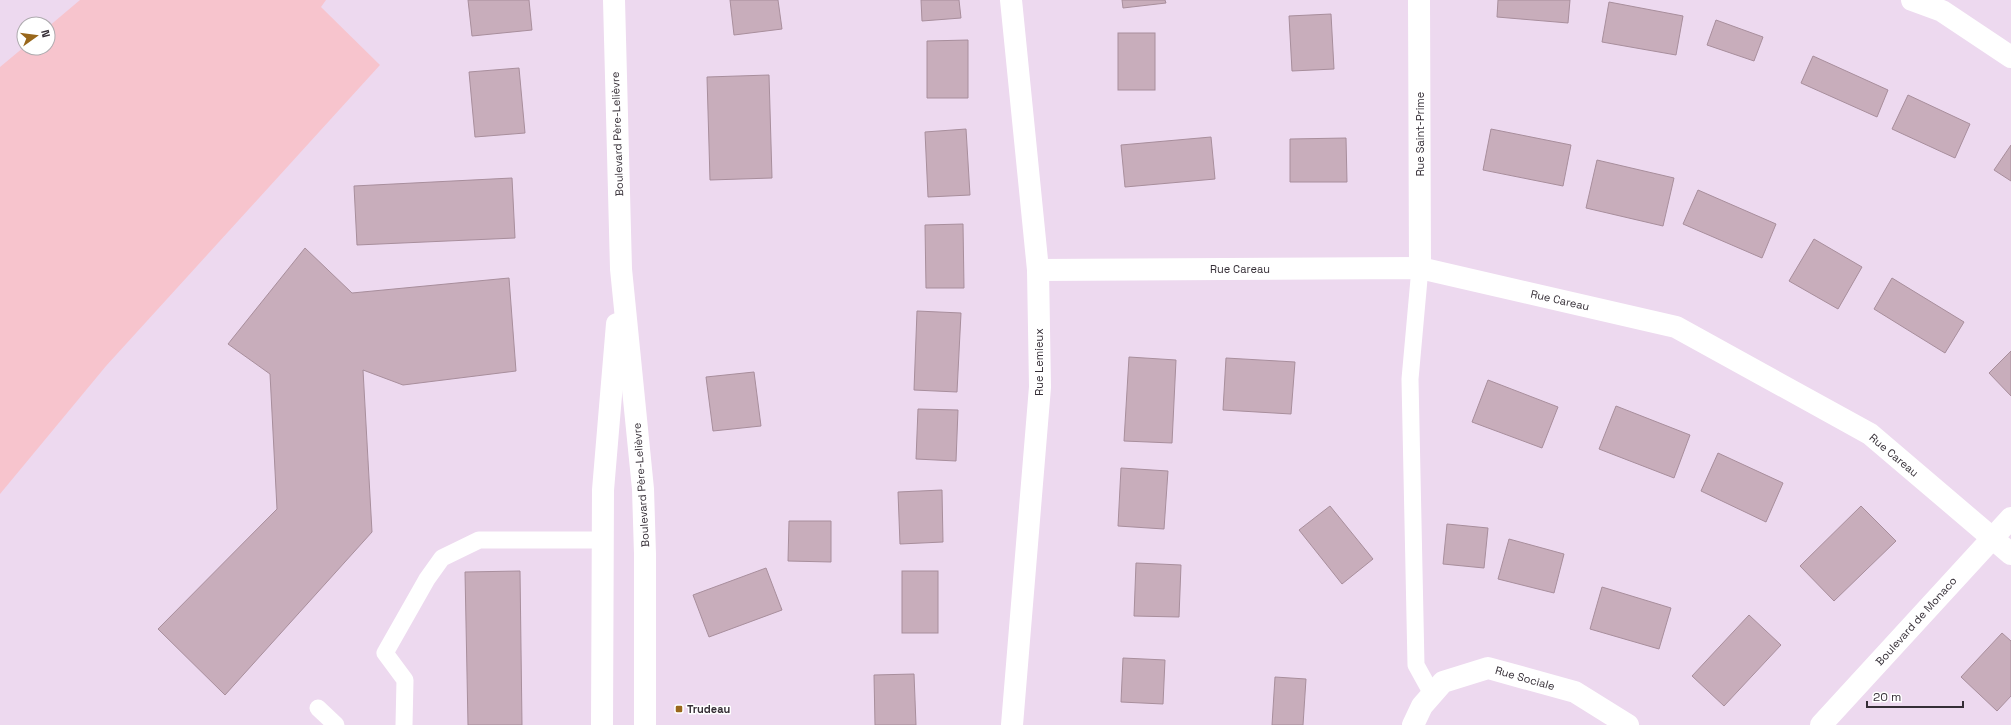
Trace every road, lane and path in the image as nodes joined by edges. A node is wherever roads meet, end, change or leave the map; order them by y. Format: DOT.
graph roads {
  1 [pos="614,0"];
  2 [pos="1011,0"];
  3 [pos="1419,0"];
  4 [pos="1912,0"];
  5 [pos="2011,57"];
  6 [pos="1420,268"];
  7 [pos="621,269"];
  8 [pos="1038,270"];
  9 [pos="2011,518"];
  10 [pos="1992,538"];
  11 [pos="603,540"];
  12 [pos="2011,554"];
  13 [pos="1432,694"];
  14 [pos="318,708"];
  15 [pos="336,725"];
  16 [pos="404,725"];
  17 [pos="602,725"];
  18 [pos="645,725"];
  19 [pos="1012,725"];
  20 [pos="1413,725"];
  21 [pos="1628,725"];
  22 [pos="1821,725"];
  1 -- 7 [label="street, Boulevard Père-Lelièvre"];
  2 -- 8 [label="street, Rue Lemieux"];
  3 -- 6 [label="street, Rue Saint-Prime"];
  4 -- 5 [label="street"];
  6 -- 8 [label="street, Rue Careau"];
  6 -- 10 [label="street, Rue Careau"];
  6 -- 13 [label="lane"];
  7 -- 11 [label="street, Boulevard Père-Lelièvre"];
  7 -- 18 [label="street, Boulevard Père-Lelièvre"];
  8 -- 19 [label="street, Rue Lemieux"];
  9 -- 10 [label="street, Boulevard de Monaco"];
  10 -- 12 [label="street, Rue Careau"];
  10 -- 22 [label="street, Boulevard de Monaco"];
  11 -- 16 [label="lane"];
  11 -- 17 [label="street, Boulevard Père-Lelièvre"];
  13 -- 20 [label="street, Rue Sociale"];
  13 -- 21 [label="street, Rue Sociale"];
  14 -- 15 [label="lane"];
}
